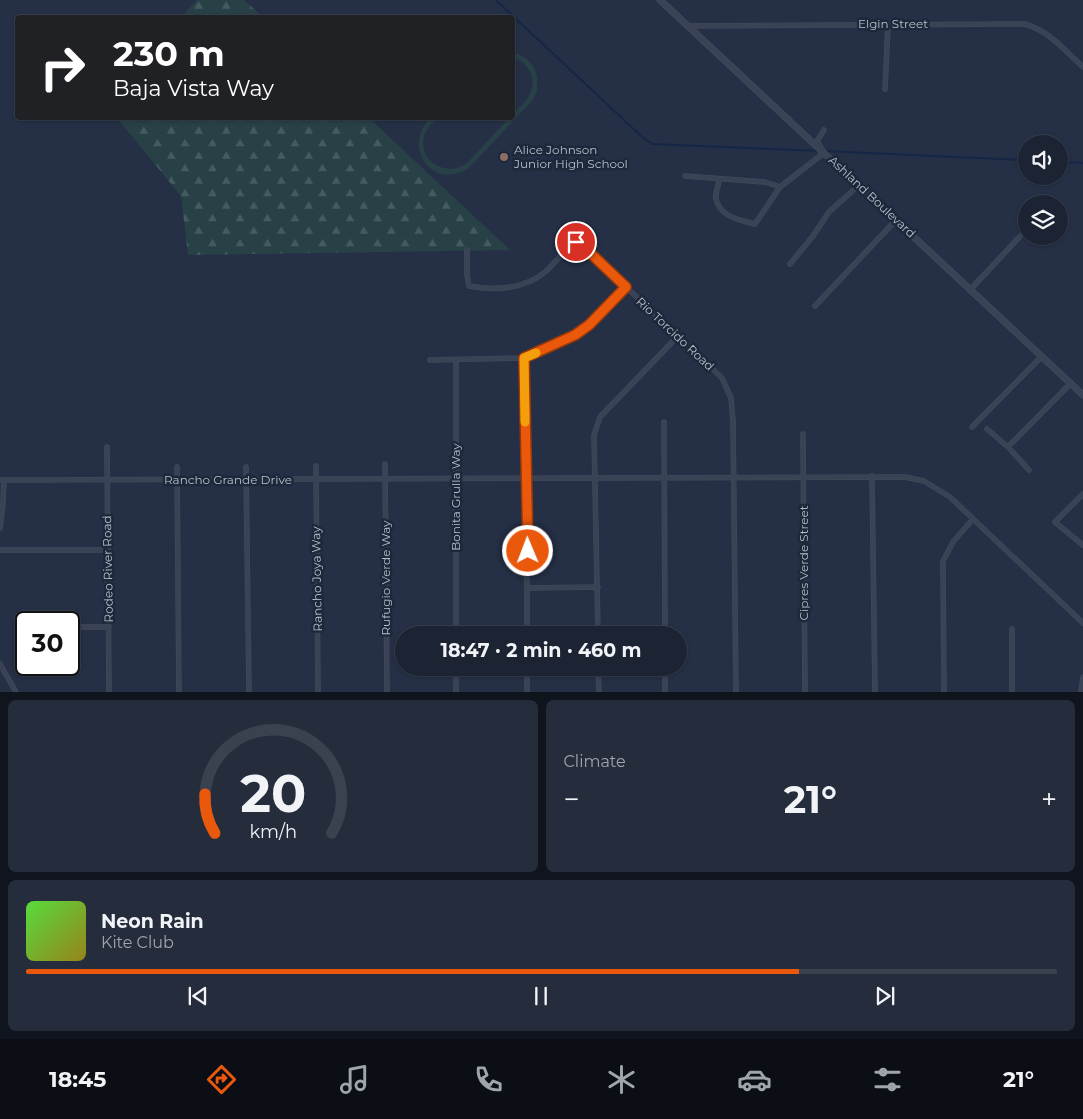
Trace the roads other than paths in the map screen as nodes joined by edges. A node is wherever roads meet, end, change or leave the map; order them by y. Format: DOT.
graph roads {
  1 [pos="660,0"];
  2 [pos="888,25"];
  3 [pos="688,26"];
  4 [pos="1083,67"];
  5 [pos="885,89"];
  6 [pos="824,130"];
  7 [pos="823,152"];
  8 [pos="685,176"];
  9 [pos="720,179"];
  10 [pos="859,186"];
  11 [pos="780,187"];
  12 [pos="896,220"];
  13 [pos="1018,239"];
  14 [pos="467,250"];
  15 [pos="790,264"];
  16 [pos="626,287"];
  17 [pos="970,290"];
  18 [pos="815,306"];
  19 [pos="678,336"];
  20 [pos="1042,356"];
  21 [pos="524,358"];
  22 [pos="430,360"];
  23 [pos="456,360"];
  24 [pos="1071,383"];
  25 [pos="1083,395"];
  26 [pos="664,422"];
  27 [pos="972,427"];
  28 [pos="987,429"];
  29 [pos="803,434"];
  30 [pos="107,446"];
  31 [pos="1008,446"];
  32 [pos="386,464"];
  33 [pos="177,466"];
  34 [pos="316,466"];
  35 [pos="246,467"];
  36 [pos="1029,470"];
  37 [pos="804,476"];
  38 [pos="872,476"];
  39 [pos="665,477"];
  40 [pos="734,477"];
  41 [pos="527,478"];
  42 [pos="595,478"];
  43 [pos="386,479"];
  44 [pos="456,479"];
  45 [pos="2,480"];
  46 [pos="107,480"];
  47 [pos="177,480"];
  48 [pos="246,480"];
  49 [pos="316,480"];
  50 [pos="1083,494"];
  51 [pos="973,519"];
  52 [pos="0,528"];
  53 [pos="1083,545"];
  54 [pos="0,550"];
  55 [pos="108,550"];
  56 [pos="598,587"];
  57 [pos="528,588"];
  58 [pos="1083,623"];
  59 [pos="456,626"];
  60 [pos="527,626"];
  61 [pos="598,626"];
  62 [pos="665,626"];
  63 [pos="80,627"];
  64 [pos="109,627"];
  65 [pos="1012,630"];
  66 [pos="0,664"];
  67 [pos="456,676"];
  68 [pos="527,676"];
  69 [pos="598,676"];
  70 [pos="665,676"];
  71 [pos="1083,677"];
  72 [pos="16,692"];
  73 [pos="109,692"];
  74 [pos="179,692"];
  75 [pos="248,692"];
  76 [pos="318,692"];
  77 [pos="387,692"];
  78 [pos="456,692"];
  79 [pos="527,692"];
  80 [pos="598,692"];
  81 [pos="665,692"];
  82 [pos="736,692"];
  83 [pos="805,692"];
  84 [pos="875,692"];
  85 [pos="944,692"];
  86 [pos="1012,692"];
  87 [pos="1081,692"];
  1 -- 3 [label="street, Ashland Boulevard"];
  2 -- 3 [label="street, Elgin Street"];
  2 -- 4 [label="street, Elgin Street"];
  2 -- 5 [label="street"];
  3 -- 7 [label="street, Ashland Boulevard"];
  6 -- 7 [label="street"];
  7 -- 10 [label="street, Ashland Boulevard"];
  7 -- 11 [label="street"];
  8 -- 9 [label="street"];
  9 -- 11 [label="street"];
  9 -- 11 [label="street"];
  10 -- 12 [label="street, Ashland Boulevard"];
  10 -- 15 [label="street"];
  12 -- 17 [label="street, Ashland Boulevard"];
  12 -- 18 [label="street"];
  13 -- 17 [label="street"];
  14 -- 16 [label="street, Rio Torcido Road"];
  16 -- 19 [label="street, Rio Torcido Road"];
  16 -- 21 [label="street"];
  17 -- 20 [label="street, Ashland Boulevard"];
  19 -- 40 [label="street, Rio Torcido Road"];
  19 -- 42 [label="street"];
  20 -- 24 [label="street, Ashland Boulevard"];
  20 -- 27 [label="street"];
  21 -- 23 [label="street"];
  21 -- 41 [label="street"];
  22 -- 23 [label="street"];
  23 -- 44 [label="street, Bonita Grulla Way"];
  24 -- 25 [label="street, Ashland Boulevard"];
  24 -- 31 [label="street"];
  26 -- 39 [label="street"];
  28 -- 31 [label="street"];
  29 -- 37 [label="street, Cipres Verde Street"];
  30 -- 46 [label="street, Rodeo River Road"];
  31 -- 36 [label="street"];
  32 -- 43 [label="street, Rufugio Verde Way"];
  33 -- 47 [label="street"];
  34 -- 49 [label="street, Rancho Joya Way"];
  35 -- 48 [label="street"];
  37 -- 38 [label="street, Rancho Grande Drive"];
  37 -- 40 [label="street, Rancho Grande Drive"];
  37 -- 83 [label="street, Cipres Verde Street"];
  38 -- 51 [label="street, Rancho Grande Drive"];
  38 -- 84 [label="street"];
  39 -- 40 [label="street, Rancho Grande Drive"];
  39 -- 42 [label="street, Rancho Grande Drive"];
  39 -- 62 [label="street"];
  40 -- 82 [label="street, Rio Torcido Road"];
  41 -- 42 [label="street, Rancho Grande Drive"];
  41 -- 44 [label="street, Rancho Grande Drive"];
  41 -- 57 [label="street"];
  42 -- 56 [label="street"];
  43 -- 44 [label="street, Rancho Grande Drive"];
  43 -- 49 [label="street, Rancho Grande Drive"];
  43 -- 77 [label="street, Rufugio Verde Way"];
  44 -- 59 [label="street, Bonita Grulla Way"];
  45 -- 46 [label="street, Rancho Grande Drive"];
  45 -- 52 [label="street"];
  46 -- 47 [label="street, Rancho Grande Drive"];
  46 -- 55 [label="street, Rodeo River Road"];
  47 -- 48 [label="street, Rancho Grande Drive"];
  47 -- 74 [label="street"];
  48 -- 49 [label="street, Rancho Grande Drive"];
  48 -- 75 [label="street"];
  49 -- 76 [label="street, Rancho Joya Way"];
  50 -- 53 [label="street"];
  51 -- 58 [label="street, Rancho Grande Drive"];
  51 -- 85 [label="street"];
  54 -- 55 [label="street"];
  55 -- 64 [label="street, Rodeo River Road"];
  56 -- 57 [label="street"];
  56 -- 61 [label="street"];
  57 -- 60 [label="street"];
  63 -- 64 [label="street"];
  64 -- 73 [label="street, Rodeo River Road"];
  65 -- 86 [label="street"];
  66 -- 72 [label="street"];
  67 -- 78 [label="street"];
  68 -- 79 [label="street"];
  69 -- 80 [label="street"];
  70 -- 81 [label="street"];
  71 -- 87 [label="street"];
}
